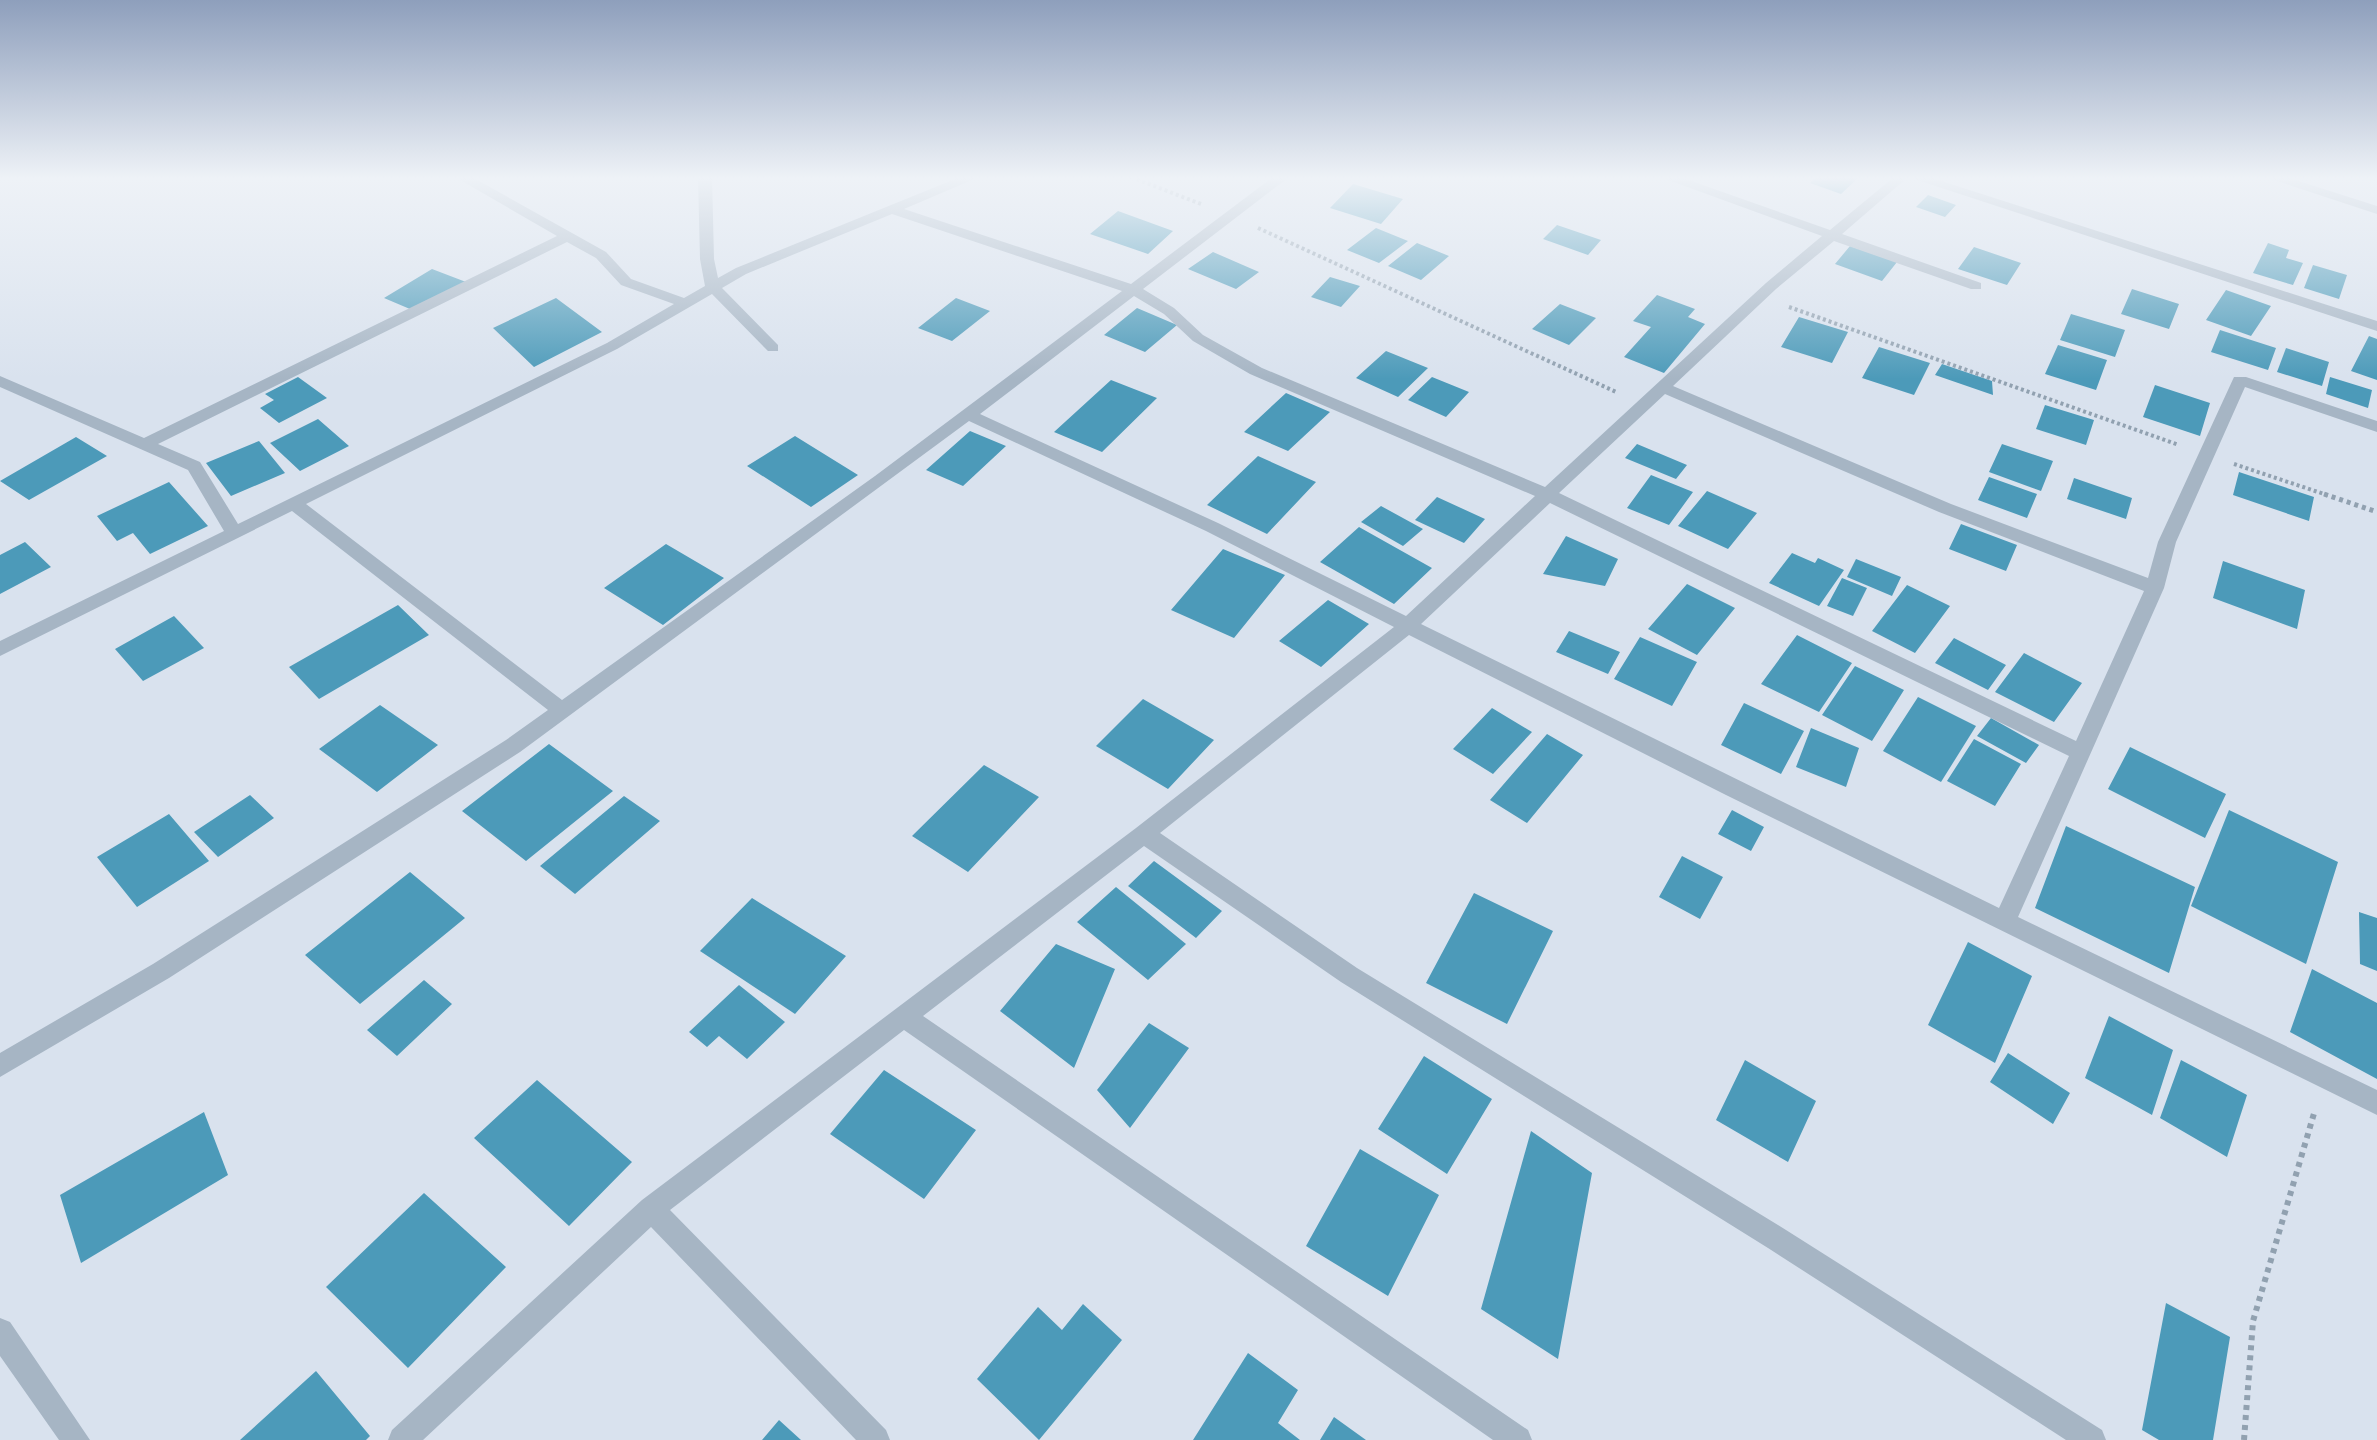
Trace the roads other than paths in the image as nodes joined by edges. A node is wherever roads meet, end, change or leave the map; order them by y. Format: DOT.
graph roads {
  1 [pos="551,244"];
  2 [pos="582,244"];
  3 [pos="707,244"];
  4 [pos="807,244"];
  5 [pos="996,244"];
  6 [pos="1195,244"];
  7 [pos="1820,244"];
  8 [pos="1857,244"];
  9 [pos="2123,244"];
  10 [pos="1976,286"];
  11 [pos="713,287"];
  12 [pos="1135,290"];
  13 [pos="685,303"];
  14 [pos="2377,326"];
  15 [pos="773,348"];
  16 [pos="0,381"];
  17 [pos="1664,388"];
  18 [pos="969,415"];
  19 [pos="2377,427"];
  20 [pos="143,445"];
  21 [pos="1546,494"];
  22 [pos="293,503"];
  23 [pos="234,532"];
  24 [pos="2155,588"];
  25 [pos="1406,627"];
  26 [pos="0,649"];
  27 [pos="563,711"];
  28 [pos="2081,753"];
  29 [pos="1144,834"];
  30 [pos="2004,922"];
  31 [pos="903,1016"];
  32 [pos="0,1066"];
  33 [pos="2377,1103"];
  34 [pos="651,1209"];
  35 [pos="0,1332"];
  36 [pos="76,1440"];
  37 [pos="402,1440"];
  38 [pos="876,1440"];
  39 [pos="1518,1440"];
  40 [pos="2092,1440"];
  1 -- 20 [label="street"];
  2 -- 13 [label="street"];
  3 -- 11 [label="street"];
  4 -- 11 [label="street"];
  5 -- 12 [label="street"];
  6 -- 12 [label="street"];
  7 -- 17 [label="street"];
  8 -- 10 [label="street"];
  9 -- 14 [label="street"];
  11 -- 13 [label="street"];
  11 -- 15 [label="street"];
  12 -- 18 [label="street"];
  12 -- 21 [label="street"];
  13 -- 22 [label="street"];
  16 -- 20 [label="street"];
  17 -- 21 [label="street"];
  17 -- 24 [label="street"];
  18 -- 25 [label="street"];
  18 -- 27 [label="street"];
  19 -- 24 [label="street"];
  20 -- 23 [label="street"];
  21 -- 25 [label="street"];
  21 -- 28 [label="street"];
  22 -- 23 [label="street"];
  22 -- 27 [label="street"];
  23 -- 26 [label="street"];
  24 -- 28 [label="street"];
  25 -- 29 [label="street"];
  25 -- 30 [label="street"];
  27 -- 32 [label="street"];
  28 -- 30 [label="street"];
  29 -- 31 [label="street"];
  29 -- 40 [label="street"];
  30 -- 33 [label="street"];
  31 -- 34 [label="street"];
  31 -- 39 [label="street"];
  34 -- 37 [label="street"];
  34 -- 38 [label="street"];
  35 -- 36 [label="street"];
}
